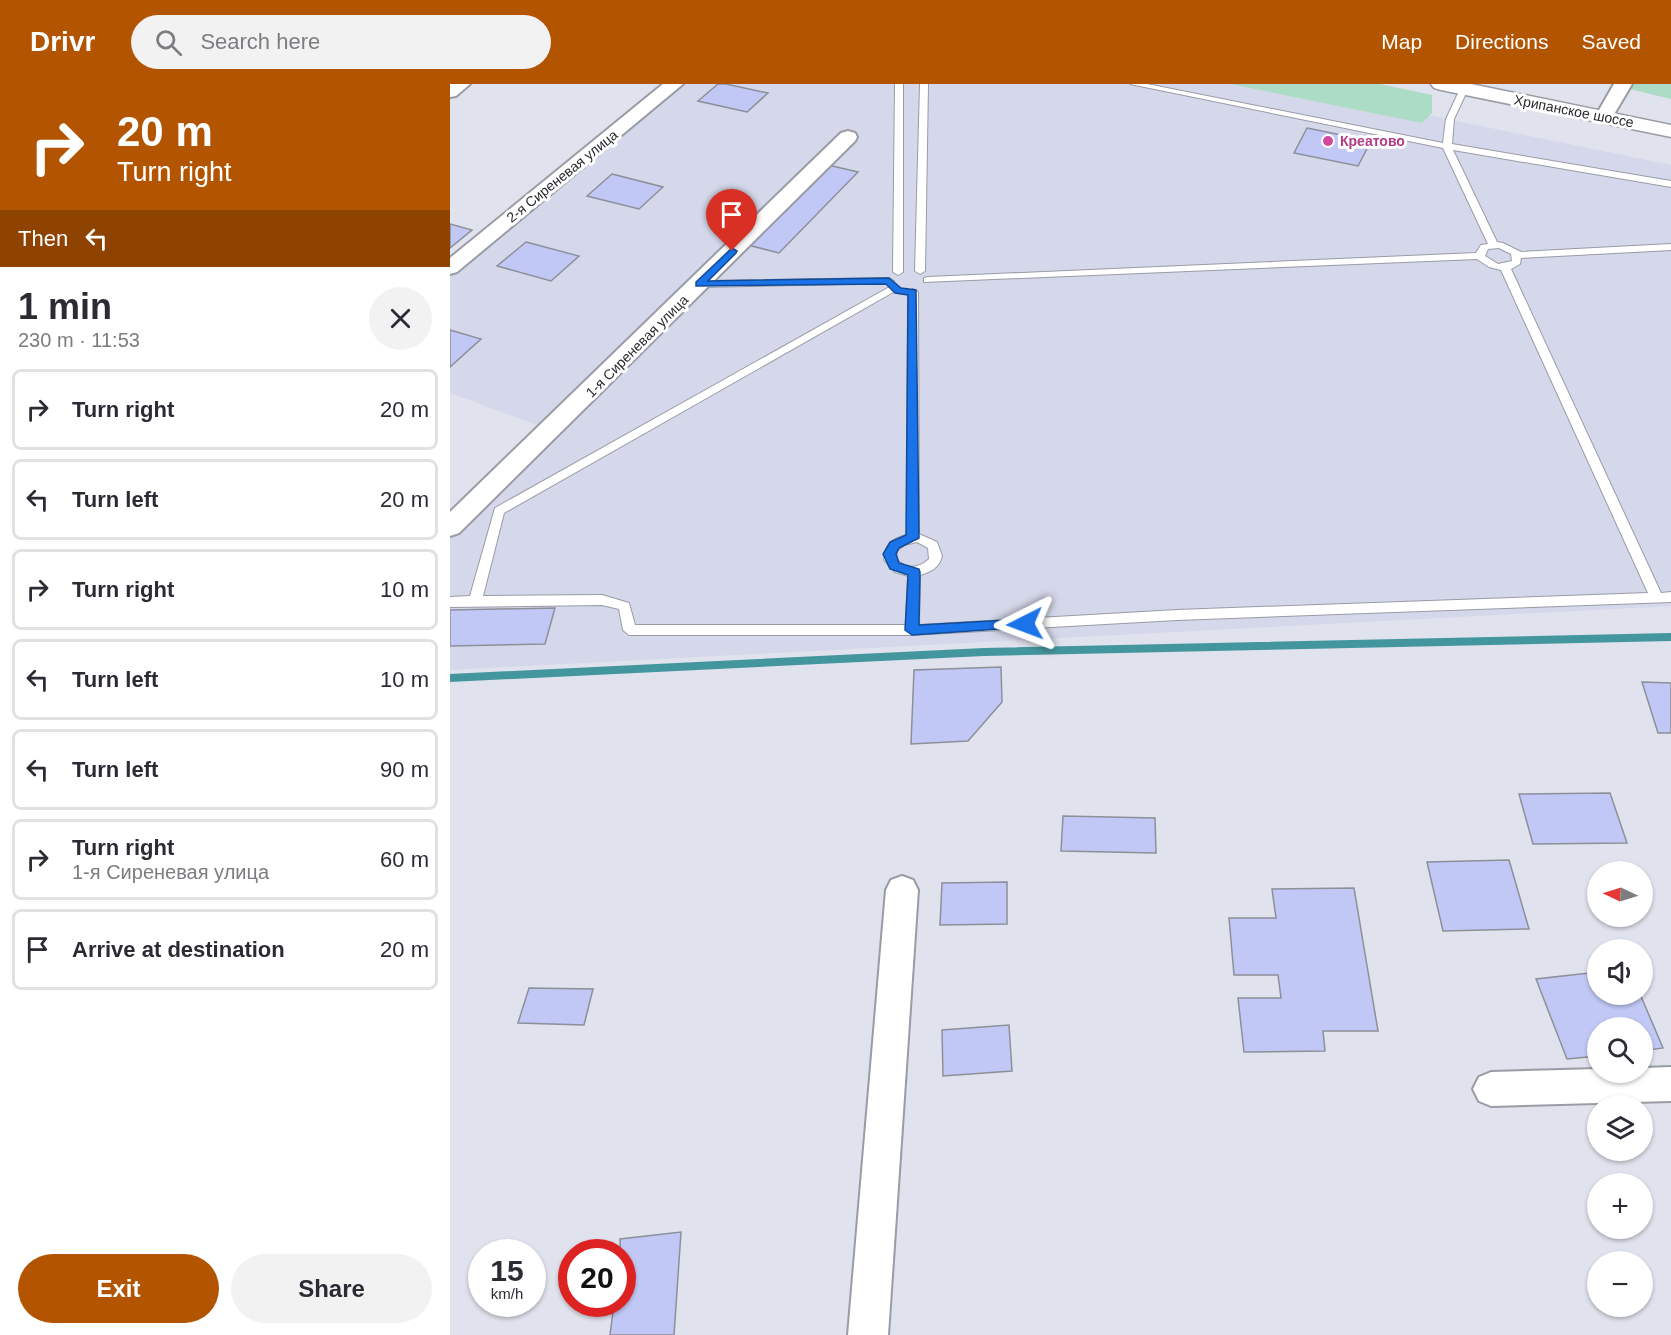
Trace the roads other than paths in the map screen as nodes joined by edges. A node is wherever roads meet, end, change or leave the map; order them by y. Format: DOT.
graph roads {
  1 [pos="461,84"];
  2 [pos="674,84"];
  3 [pos="899,84"];
  4 [pos="924,84"];
  5 [pos="1134,84"];
  6 [pos="1441,84"];
  7 [pos="1623,84"];
  8 [pos="1464,88"];
  9 [pos="450,92"];
  10 [pos="1604,117"];
  11 [pos="1671,131"];
  12 [pos="848,137"];
  13 [pos="1447,146"];
  14 [pos="1671,184"];
  15 [pos="1493,245"];
  16 [pos="1671,248"];
  17 [pos="1518,255"];
  18 [pos="1480,256"];
  19 [pos="1505,267"];
  20 [pos="450,268"];
  21 [pos="920,271"];
  22 [pos="898,272"];
  23 [pos="928,280"];
  24 [pos="699,284"];
  25 [pos="891,284"];
  26 [pos="913,292"];
  27 [pos="450,527"];
  28 [pos="913,538"];
  29 [pos="914,572"];
  30 [pos="1671,597"];
  31 [pos="1657,598"];
  32 [pos="475,601"];
  33 [pos="450,602"];
  34 [pos="912,630"];
  35 [pos="902,890"];
  36 [pos="1671,1083"];
  37 [pos="1491,1089"];
  38 [pos="868,1335"];
  1 -- 9 [label="street"];
  2 -- 20 [label="street, 2-я Сиреневая улица"];
  3 -- 22 [label="lane"];
  4 -- 21 [label="lane"];
  5 -- 13 [label="lane"];
  6 -- 8 [label="main road, Хрипанское шоссе"];
  7 -- 10 [label="street"];
  8 -- 10 [label="main road, Хрипанское шоссе"];
  8 -- 13 [label="lane"];
  10 -- 11 [label="main road, Хрипанское шоссе"];
  12 -- 24 [label="street, 1-я Сиреневая улица"];
  13 -- 14 [label="lane"];
  13 -- 15 [label="lane"];
  15 -- 17 [label="lane"];
  15 -- 18 [label="lane"];
  16 -- 17 [label="lane"];
  17 -- 19 [label="lane"];
  18 -- 19 [label="lane"];
  18 -- 23 [label="lane"];
  19 -- 31 [label="lane"];
  21 -- 22 [label="lane"];
  21 -- 23 [label="lane"];
  22 -- 25 [label="lane"];
  23 -- 26 [label="lane"];
  24 -- 25 [label="lane"];
  24 -- 27 [label="street, 1-я Сиреневая улица"];
  25 -- 26 [label="lane"];
  25 -- 32 [label="lane"];
  26 -- 28 [label="lane"];
  28 -- 29 [label="lane"];
  28 -- 29 [label="lane"];
  29 -- 34 [label="lane"];
  30 -- 31 [label="lane"];
  31 -- 34 [label="lane"];
  32 -- 33 [label="lane"];
  32 -- 34 [label="lane"];
  35 -- 38 [label="street"];
  36 -- 37 [label="street"];
}
